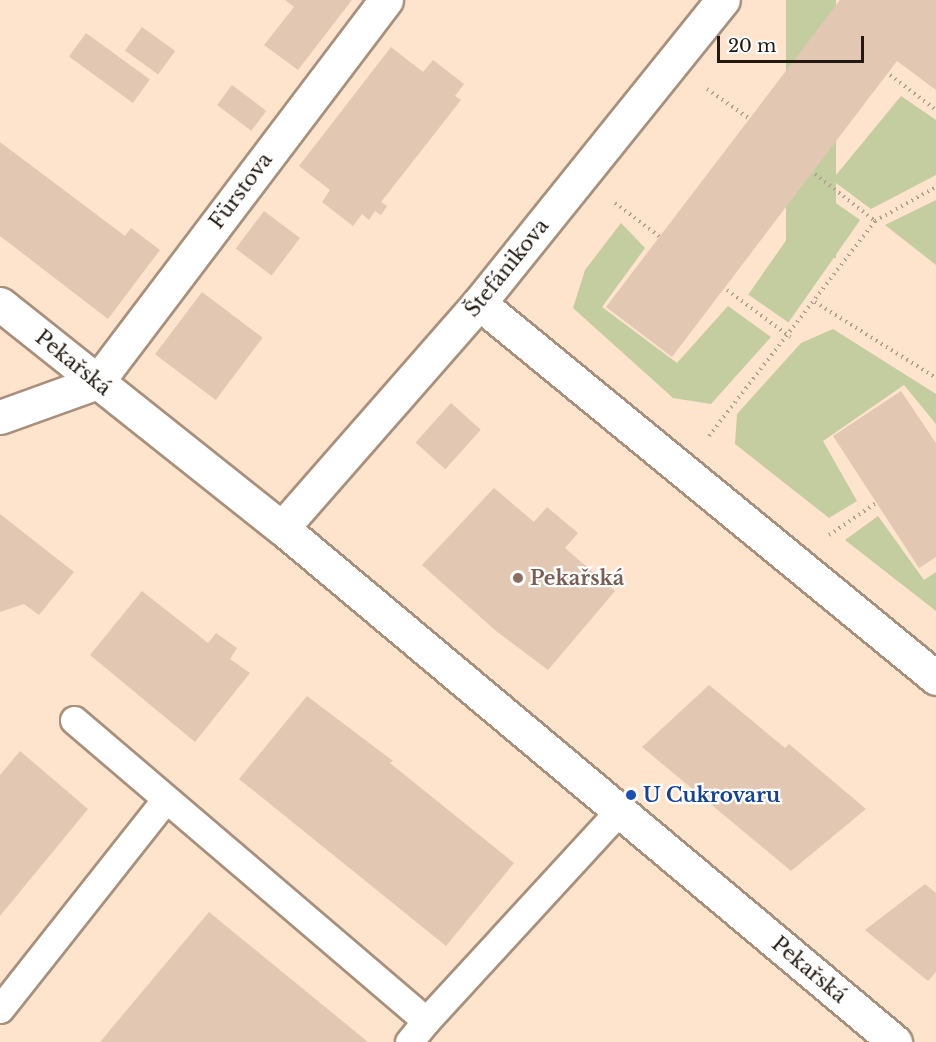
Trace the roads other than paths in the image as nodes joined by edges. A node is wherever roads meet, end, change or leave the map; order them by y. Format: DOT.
graph roads {
  1 [pos="386,0"];
  2 [pos="723,0"];
  3 [pos="479,303"];
  4 [pos="0,304"];
  5 [pos="97,382"];
  6 [pos="0,417"];
  7 [pos="282,528"];
  8 [pos="936,678"];
  9 [pos="74,720"];
  10 [pos="165,800"];
  11 [pos="619,811"];
  12 [pos="0,1009"];
  13 [pos="426,1021"];
  14 [pos="409,1042"];
  15 [pos="895,1042"];
  1 -- 5 [label="street, Fürstova"];
  2 -- 3 [label="street, Štefánikova"];
  3 -- 7 [label="street, Štefánikova"];
  3 -- 8 [label="street"];
  4 -- 5 [label="street, Pekařská"];
  5 -- 6 [label="street"];
  5 -- 7 [label="street, Pekařská"];
  7 -- 11 [label="street, Pekařská"];
  9 -- 10 [label="lane"];
  10 -- 12 [label="lane"];
  10 -- 13 [label="lane"];
  11 -- 13 [label="lane"];
  11 -- 15 [label="street, Pekařská"];
  13 -- 14 [label="lane"];
}
